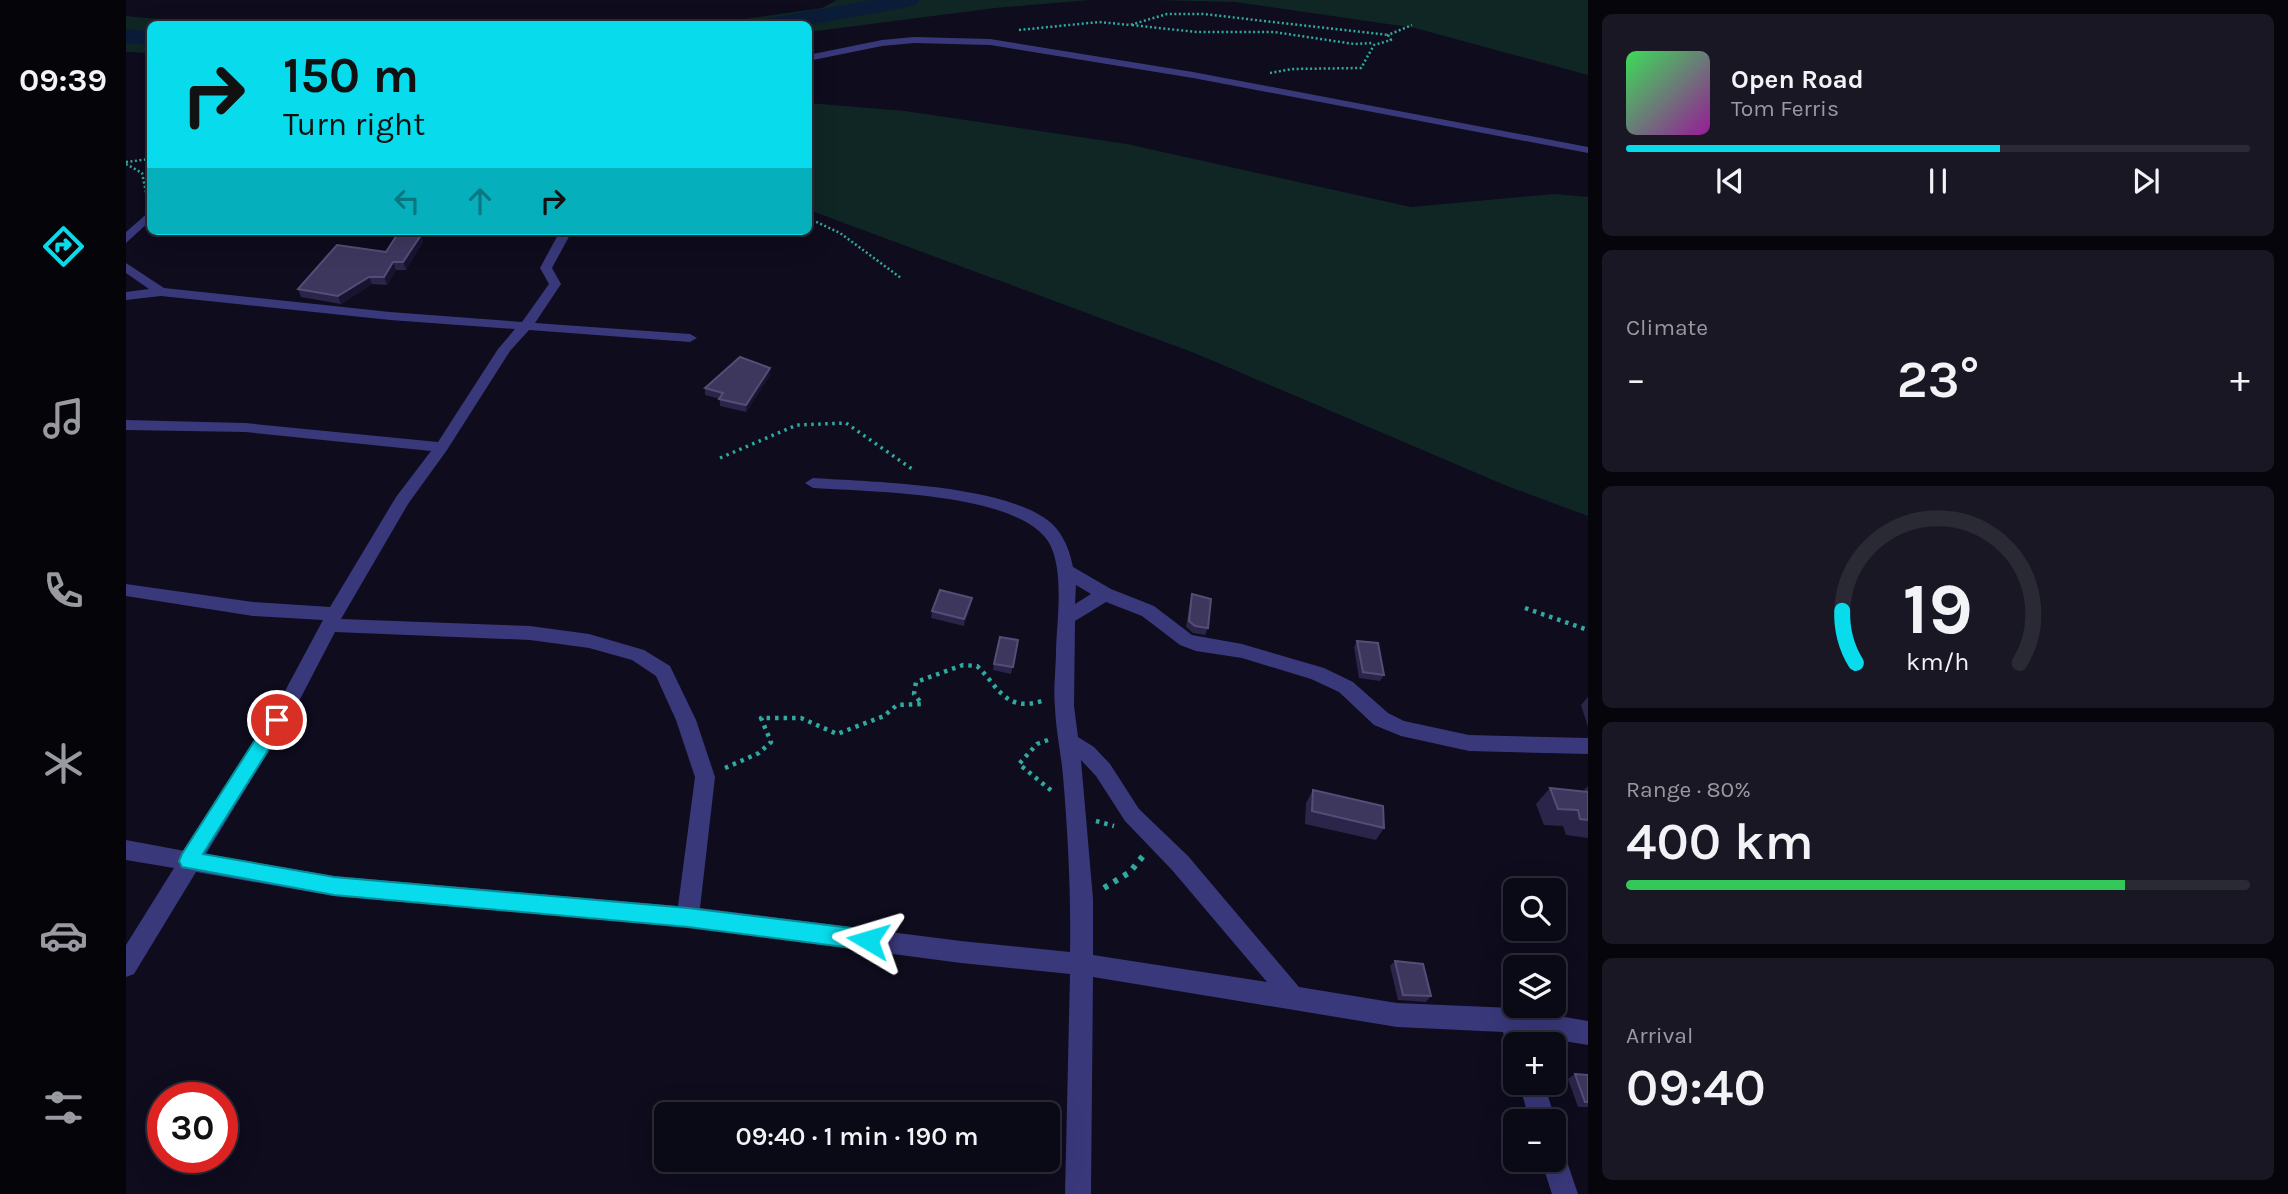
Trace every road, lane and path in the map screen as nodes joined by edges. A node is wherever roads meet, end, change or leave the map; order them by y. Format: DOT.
graph roads {
  1 [pos="1130,25"];
  2 [pos="1412,25"];
  3 [pos="1012,32"];
  4 [pos="1388,35"];
  5 [pos="1372,43"];
  6 [pos="812,57"];
  7 [pos="1228,83"];
  8 [pos="1588,150"];
  9 [pos="147,160"];
  10 [pos="126,163"];
  11 [pos="147,193"];
  12 [pos="147,218"];
  13 [pos="812,220"];
  14 [pos="563,235"];
  15 [pos="126,239"];
  16 [pos="126,267"];
  17 [pos="901,278"];
  18 [pos="161,292"];
  19 [pos="126,296"];
  20 [pos="527,324"];
  21 [pos="690,338"];
  22 [pos="126,425"];
  23 [pos="442,447"];
  24 [pos="720,458"];
  25 [pos="813,483"];
  26 [pos="934,491"];
  27 [pos="1066,572"];
  28 [pos="126,590"];
  29 [pos="1105,594"];
  30 [pos="1525,608"];
  31 [pos="1066,618"];
  32 [pos="332,619"];
  33 [pos="1588,629"];
  34 [pos="1064,706"];
  35 [pos="1066,734"];
  36 [pos="1588,746"];
  37 [pos="705,777"];
  38 [pos="1074,816"];
  39 [pos="1160,844"];
  40 [pos="126,849"];
  41 [pos="189,861"];
  42 [pos="1082,899"];
  43 [pos="688,917"];
  44 [pos="1083,964"];
  45 [pos="126,965"];
  46 [pos="1294,1000"];
  47 [pos="1512,1020"];
  48 [pos="1515,1032"];
  49 [pos="1588,1033"];
  50 [pos="1558,1172"];
  51 [pos="1078,1194"];
  52 [pos="1565,1194"];
  1 -- 3 [label="path"];
  1 -- 4 [label="path"];
  1 -- 5 [label="path"];
  2 -- 4 [label="path"];
  4 -- 5 [label="path"];
  5 -- 7 [label="path"];
  6 -- 7 [label="street"];
  7 -- 8 [label="street"];
  9 -- 10 [label="path"];
  10 -- 11 [label="path"];
  12 -- 15 [label="street"];
  13 -- 17 [label="path"];
  14 -- 20 [label="street"];
  16 -- 18 [label="street"];
  18 -- 19 [label="street"];
  18 -- 20 [label="street"];
  20 -- 21 [label="street"];
  20 -- 23 [label="street"];
  22 -- 23 [label="street"];
  23 -- 32 [label="street"];
  24 -- 26 [label="path"];
  25 -- 26 [label="street"];
  26 -- 27 [label="street"];
  27 -- 29 [label="street"];
  27 -- 31 [label="street"];
  28 -- 32 [label="street"];
  29 -- 31 [label="street"];
  29 -- 36 [label="street"];
  30 -- 33 [label="path"];
  31 -- 34 [label="street"];
  32 -- 37 [label="street"];
  32 -- 41 [label="street"];
  34 -- 35 [label="street"];
  34 -- 37 [label="path"];
  35 -- 38 [label="street"];
  35 -- 38 [label="path"];
  35 -- 39 [label="street"];
  37 -- 43 [label="street"];
  38 -- 42 [label="street"];
  39 -- 42 [label="path"];
  39 -- 46 [label="street"];
  40 -- 41 [label="street"];
  41 -- 43 [label="street"];
  41 -- 45 [label="street"];
  42 -- 44 [label="street"];
  43 -- 44 [label="street"];
  44 -- 46 [label="street"];
  44 -- 51 [label="street"];
  46 -- 47 [label="street"];
  47 -- 48 [label="street"];
  47 -- 49 [label="street"];
  50 -- 52 [label="street"];
}
